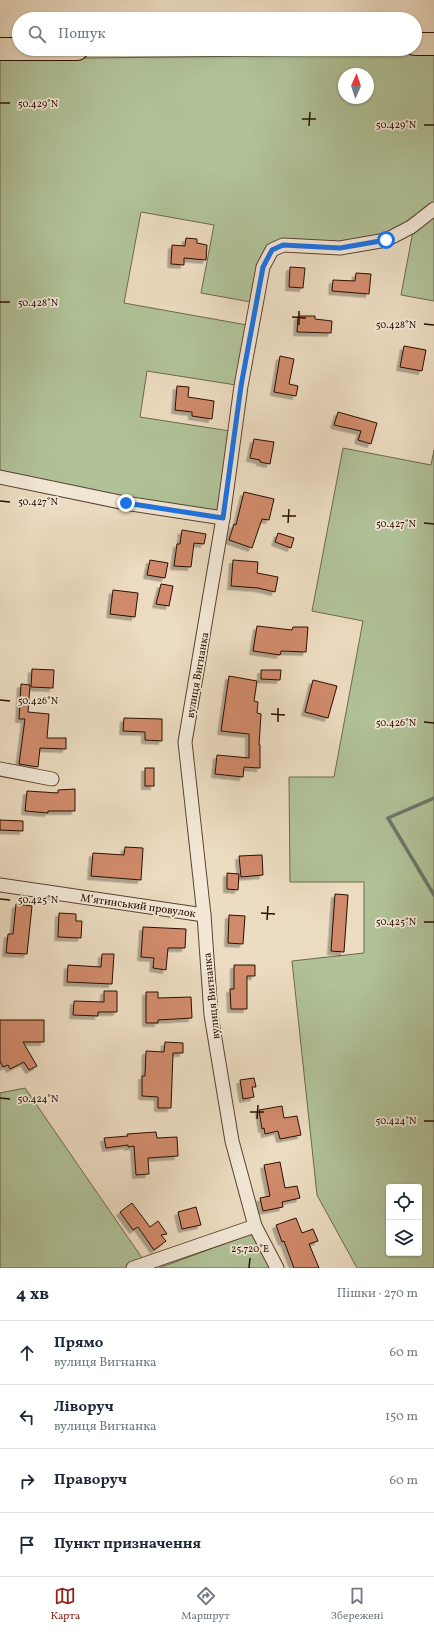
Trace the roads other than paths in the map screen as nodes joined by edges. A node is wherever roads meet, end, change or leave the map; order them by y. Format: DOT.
graph roads {
  1 [pos="422,44"];
  2 [pos="434,44"];
  3 [pos="0,49"];
  4 [pos="12,49"];
  5 [pos="434,209"];
  6 [pos="0,477"];
  7 [pos="223,518"];
  8 [pos="0,769"];
  9 [pos="52,779"];
  10 [pos="0,885"];
  11 [pos="204,915"];
  12 [pos="254,1226"];
  13 [pos="133,1268"];
  14 [pos="276,1268"];
  1 -- 2 [label="highway"];
  3 -- 4 [label="highway"];
  5 -- 7 [label="street, вулиця Вигнанка"];
  6 -- 7 [label="street"];
  7 -- 11 [label="street, вулиця Вигнанка"];
  8 -- 9 [label="street"];
  10 -- 11 [label="street, Мʼятинський провулок"];
  11 -- 12 [label="street, вулиця Вигнанка"];
  12 -- 13 [label="street"];
  12 -- 14 [label="street, вулиця Вигнанка"];
}
